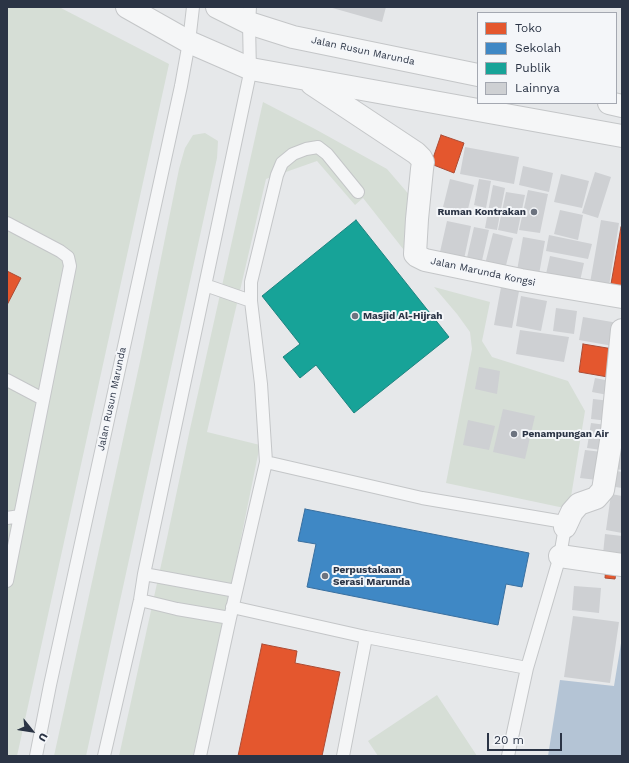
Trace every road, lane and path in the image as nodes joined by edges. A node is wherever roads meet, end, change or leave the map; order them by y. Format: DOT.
graph roads {
  1 [pos="127,7"];
  2 [pos="193,7"];
  3 [pos="217,7"];
  4 [pos="249,15"];
  5 [pos="189,42"];
  6 [pos="251,69"];
  7 [pos="477,75"];
  8 [pos="303,79"];
  9 [pos="622,136"];
  10 [pos="358,192"];
  11 [pos="7,223"];
  12 [pos="205,285"];
  13 [pos="622,297"];
  14 [pos="251,301"];
  15 [pos="622,330"];
  16 [pos="7,380"];
  17 [pos="43,399"];
  18 [pos="266,462"];
  19 [pos="20,516"];
  20 [pos="7,518"];
  21 [pos="564,527"];
  22 [pos="560,556"];
  23 [pos="622,565"];
  24 [pos="144,574"];
  25 [pos="7,582"];
  26 [pos="236,591"];
  27 [pos="140,600"];
  28 [pos="231,612"];
  29 [pos="366,637"];
  30 [pos="527,668"];
  31 [pos="36,756"];
  32 [pos="104,756"];
  33 [pos="200,756"];
  34 [pos="343,756"];
  35 [pos="508,756"];
  1 -- 5 [label="street"];
  2 -- 5 [label="lane, Jalan Rusun Marunda"];
  3 -- 4 [label="street, Jalan Rusun Marunda"];
  4 -- 6 [label="lane"];
  4 -- 7 [label="street, Jalan Rusun Marunda"];
  5 -- 6 [label="street"];
  5 -- 31 [label="lane, Jalan Rusun Marunda"];
  6 -- 8 [label="street"];
  6 -- 12 [label="lane"];
  8 -- 9 [label="street"];
  8 -- 13 [label="street, Jalan Marunda Kongsi"];
  10 -- 14 [label="lane"];
  11 -- 17 [label="lane"];
  12 -- 14 [label="lane"];
  12 -- 24 [label="lane"];
  14 -- 18 [label="lane"];
  15 -- 21 [label="street"];
  16 -- 17 [label="lane"];
  17 -- 19 [label="lane"];
  18 -- 21 [label="lane"];
  18 -- 26 [label="lane"];
  19 -- 20 [label="lane"];
  19 -- 25 [label="lane"];
  21 -- 22 [label="lane"];
  22 -- 23 [label="street"];
  22 -- 30 [label="lane"];
  24 -- 26 [label="lane"];
  24 -- 27 [label="lane"];
  26 -- 28 [label="lane"];
  27 -- 28 [label="lane"];
  27 -- 32 [label="lane"];
  28 -- 29 [label="lane"];
  28 -- 33 [label="lane"];
  29 -- 30 [label="lane"];
  29 -- 34 [label="lane"];
  30 -- 35 [label="lane"];
}
